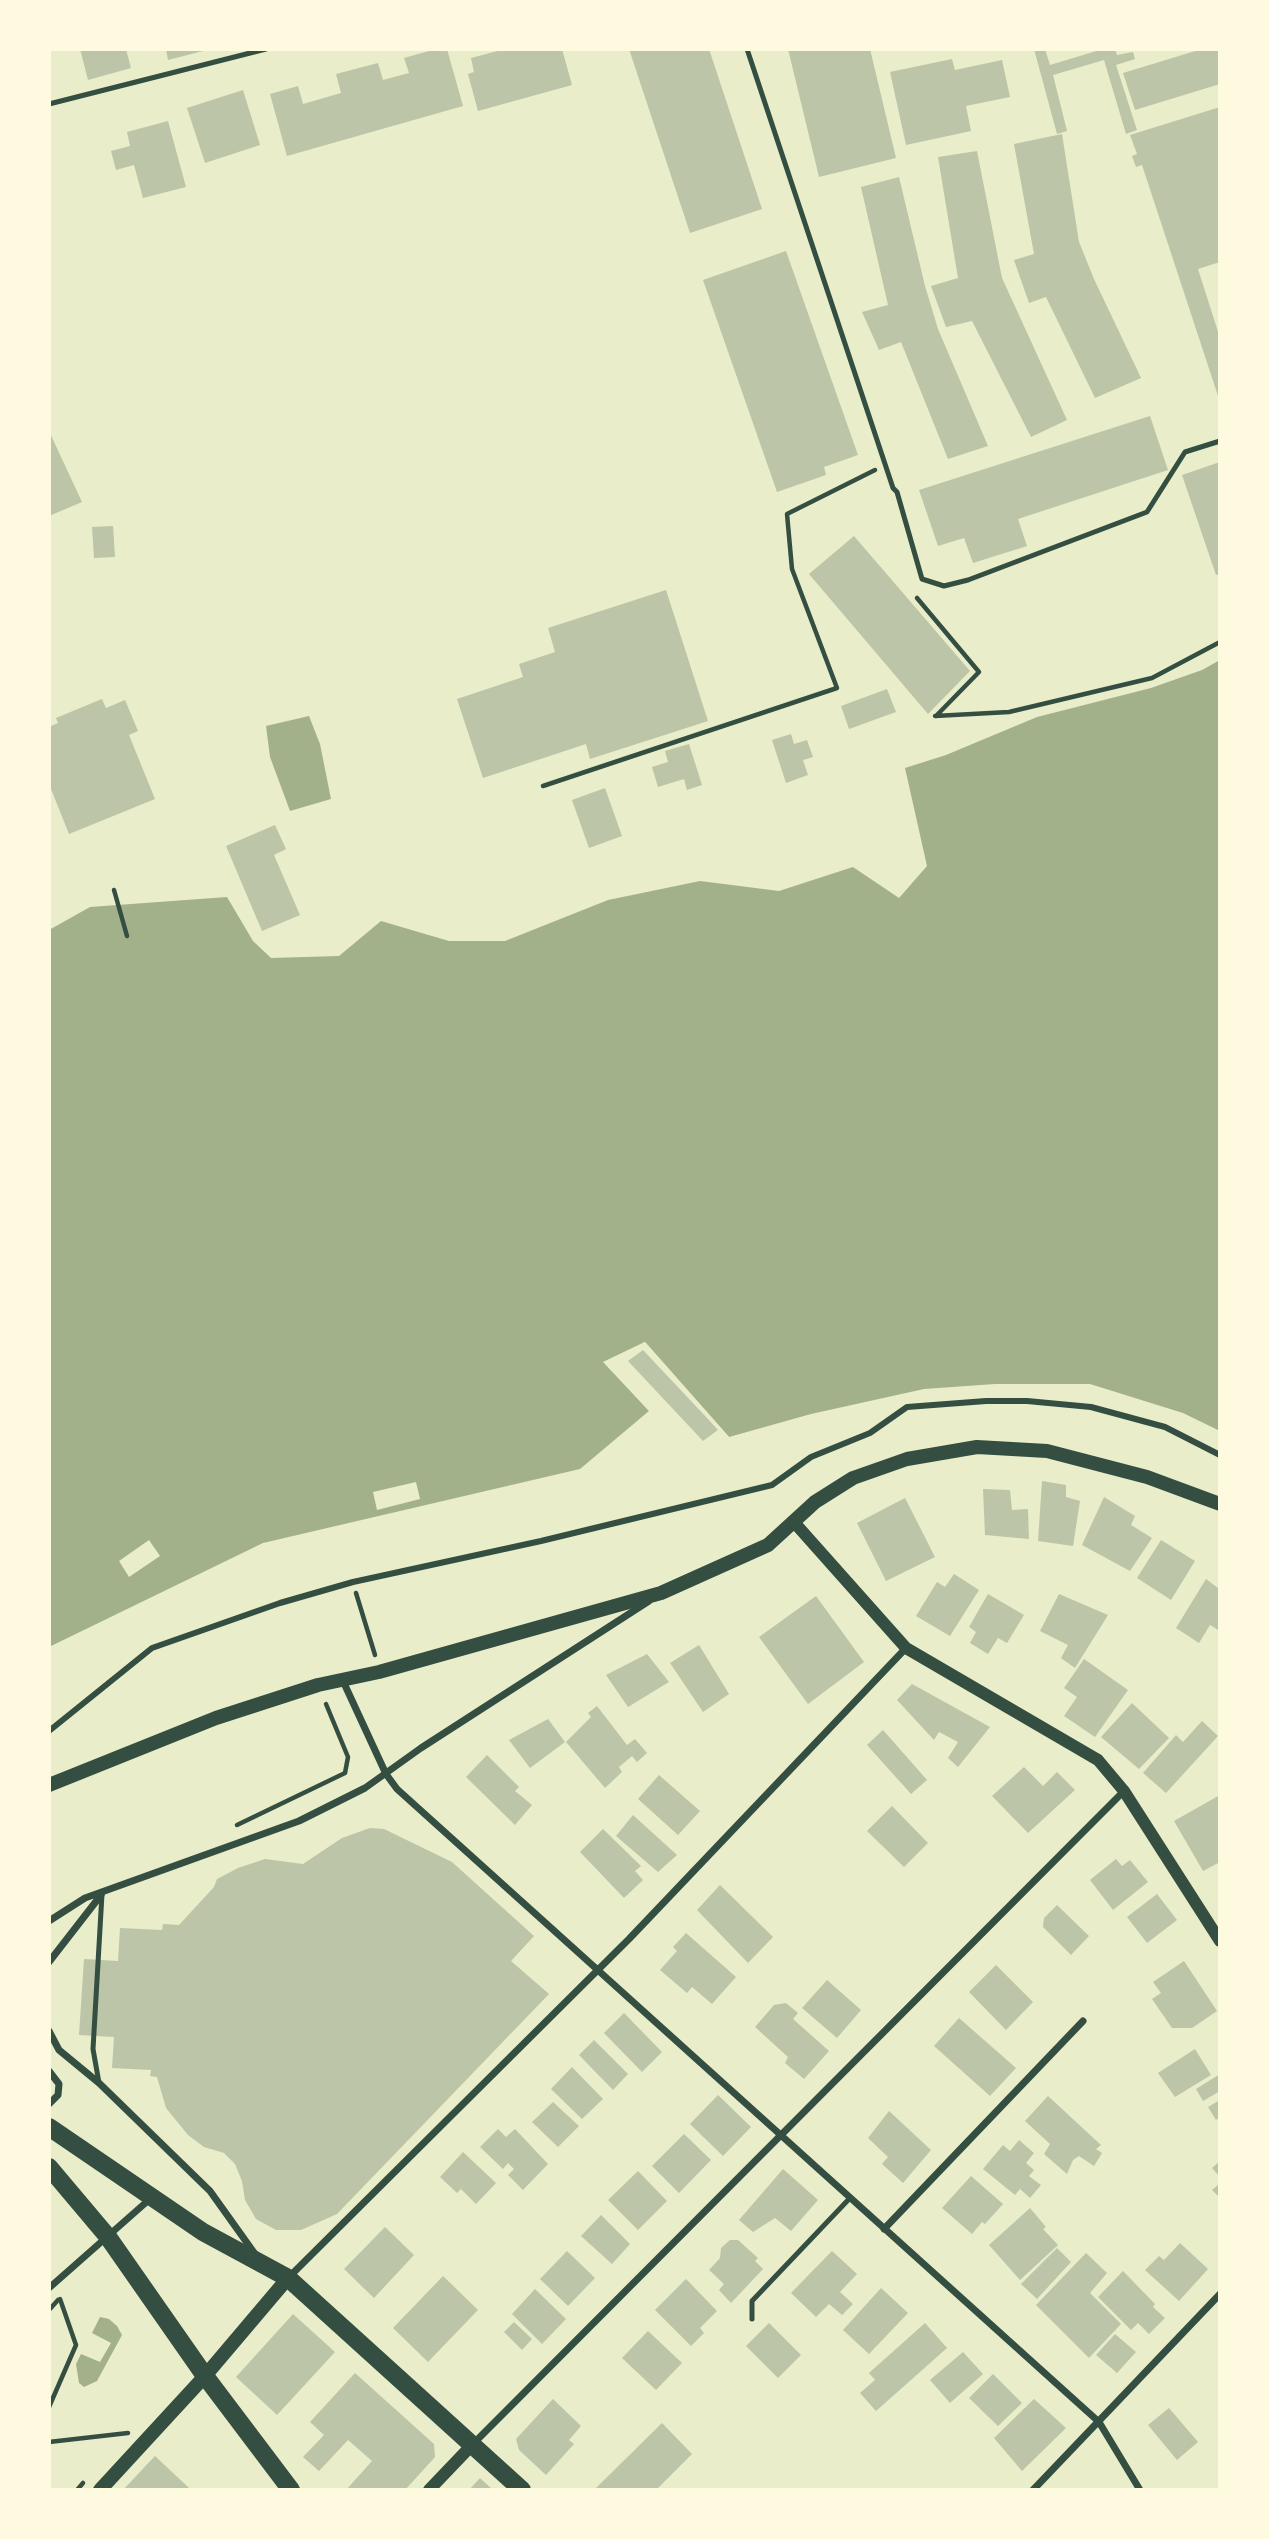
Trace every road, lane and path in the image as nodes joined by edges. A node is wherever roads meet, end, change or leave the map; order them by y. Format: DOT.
graph roads {
  1 [pos="266,49"];
  2 [pos="747,49"];
  3 [pos="49,104"];
  4 [pos="1220,441"];
  5 [pos="883,458"];
  6 [pos="917,598"];
  7 [pos="1220,642"];
  8 [pos="543,786"];
  9 [pos="114,890"];
  10 [pos="127,936"];
  11 [pos="1220,1455"];
  12 [pos="1220,1504"];
  13 [pos="793,1521"];
  14 [pos="353,1583"];
  15 [pos="661,1593"];
  16 [pos="906,1648"];
  17 [pos="379,1672"];
  18 [pos="342,1680"];
  19 [pos="326,1704"];
  20 [pos="49,1731"];
  21 [pos="386,1774"];
  22 [pos="49,1785"];
  23 [pos="1124,1791"];
  24 [pos="228,1829"];
  25 [pos="102,1894"];
  26 [pos="49,1921"];
  27 [pos="1220,1941"];
  28 [pos="49,1962"];
  29 [pos="597,1971"];
  30 [pos="1083,2021"];
  31 [pos="49,2031"];
  32 [pos="49,2071"];
  33 [pos="99,2083"];
  34 [pos="49,2104"];
  35 [pos="49,2127"];
  36 [pos="781,2135"];
  37 [pos="49,2167"];
  38 [pos="152,2198"];
  39 [pos="850,2198"];
  40 [pos="884,2229"];
  41 [pos="108,2237"];
  42 [pos="259,2261"];
  43 [pos="288,2278"];
  44 [pos="49,2288"];
  45 [pos="66,2293"];
  46 [pos="1220,2294"];
  47 [pos="60,2299"];
  48 [pos="49,2310"];
  49 [pos="752,2319"];
  50 [pos="205,2376"];
  51 [pos="49,2407"];
  52 [pos="1099,2423"];
  53 [pos="136,2426"];
  54 [pos="129,2433"];
  55 [pos="49,2442"];
  56 [pos="120,2442"];
  57 [pos="471,2446"];
  58 [pos="86,2480"];
  59 [pos="77,2490"];
  60 [pos="100,2490"];
  61 [pos="291,2490"];
  62 [pos="429,2490"];
  63 [pos="522,2490"];
  64 [pos="1033,2490"];
  65 [pos="1140,2490"];
  1 -- 3 [label="lane"];
  2 -- 5 [label="lane"];
  4 -- 5 [label="lane"];
  5 -- 8 [label="path"];
  6 -- 7 [label="path"];
  9 -- 10 [label="path"];
  11 -- 14 [label="street"];
  12 -- 13 [label="main road"];
  13 -- 15 [label="main road"];
  13 -- 16 [label="street"];
  14 -- 17 [label="path"];
  14 -- 20 [label="street"];
  15 -- 17 [label="main road"];
  15 -- 21 [label="street"];
  16 -- 23 [label="street"];
  16 -- 29 [label="street"];
  17 -- 18 [label="main road"];
  18 -- 21 [label="street"];
  18 -- 22 [label="main road"];
  19 -- 24 [label="path"];
  21 -- 25 [label="street"];
  21 -- 29 [label="street"];
  23 -- 27 [label="street"];
  23 -- 36 [label="street"];
  25 -- 26 [label="street"];
  25 -- 28 [label="street"];
  25 -- 33 [label="lane"];
  29 -- 36 [label="street"];
  29 -- 43 [label="street"];
  30 -- 40 [label="street"];
  31 -- 33 [label="street"];
  32 -- 34 [label="street"];
  33 -- 42 [label="street"];
  35 -- 38 [label="main road"];
  36 -- 39 [label="street"];
  36 -- 57 [label="street"];
  37 -- 41 [label="main road"];
  38 -- 41 [label="street"];
  38 -- 42 [label="main road"];
  39 -- 40 [label="street"];
  39 -- 49 [label="lane"];
  40 -- 52 [label="street"];
  41 -- 44 [label="street"];
  41 -- 50 [label="main road"];
  42 -- 43 [label="main road"];
  43 -- 50 [label="main road"];
  43 -- 57 [label="main road"];
  45 -- 47 [label="path"];
  46 -- 52 [label="street"];
  47 -- 48 [label="path"];
  47 -- 51 [label="path"];
  50 -- 60 [label="main road"];
  50 -- 61 [label="main road"];
  52 -- 64 [label="street"];
  52 -- 65 [label="street"];
  53 -- 54 [label="path"];
  54 -- 55 [label="path"];
  54 -- 56 [label="path"];
  57 -- 62 [label="street"];
  57 -- 63 [label="main road"];
  58 -- 59 [label="path"];
}
